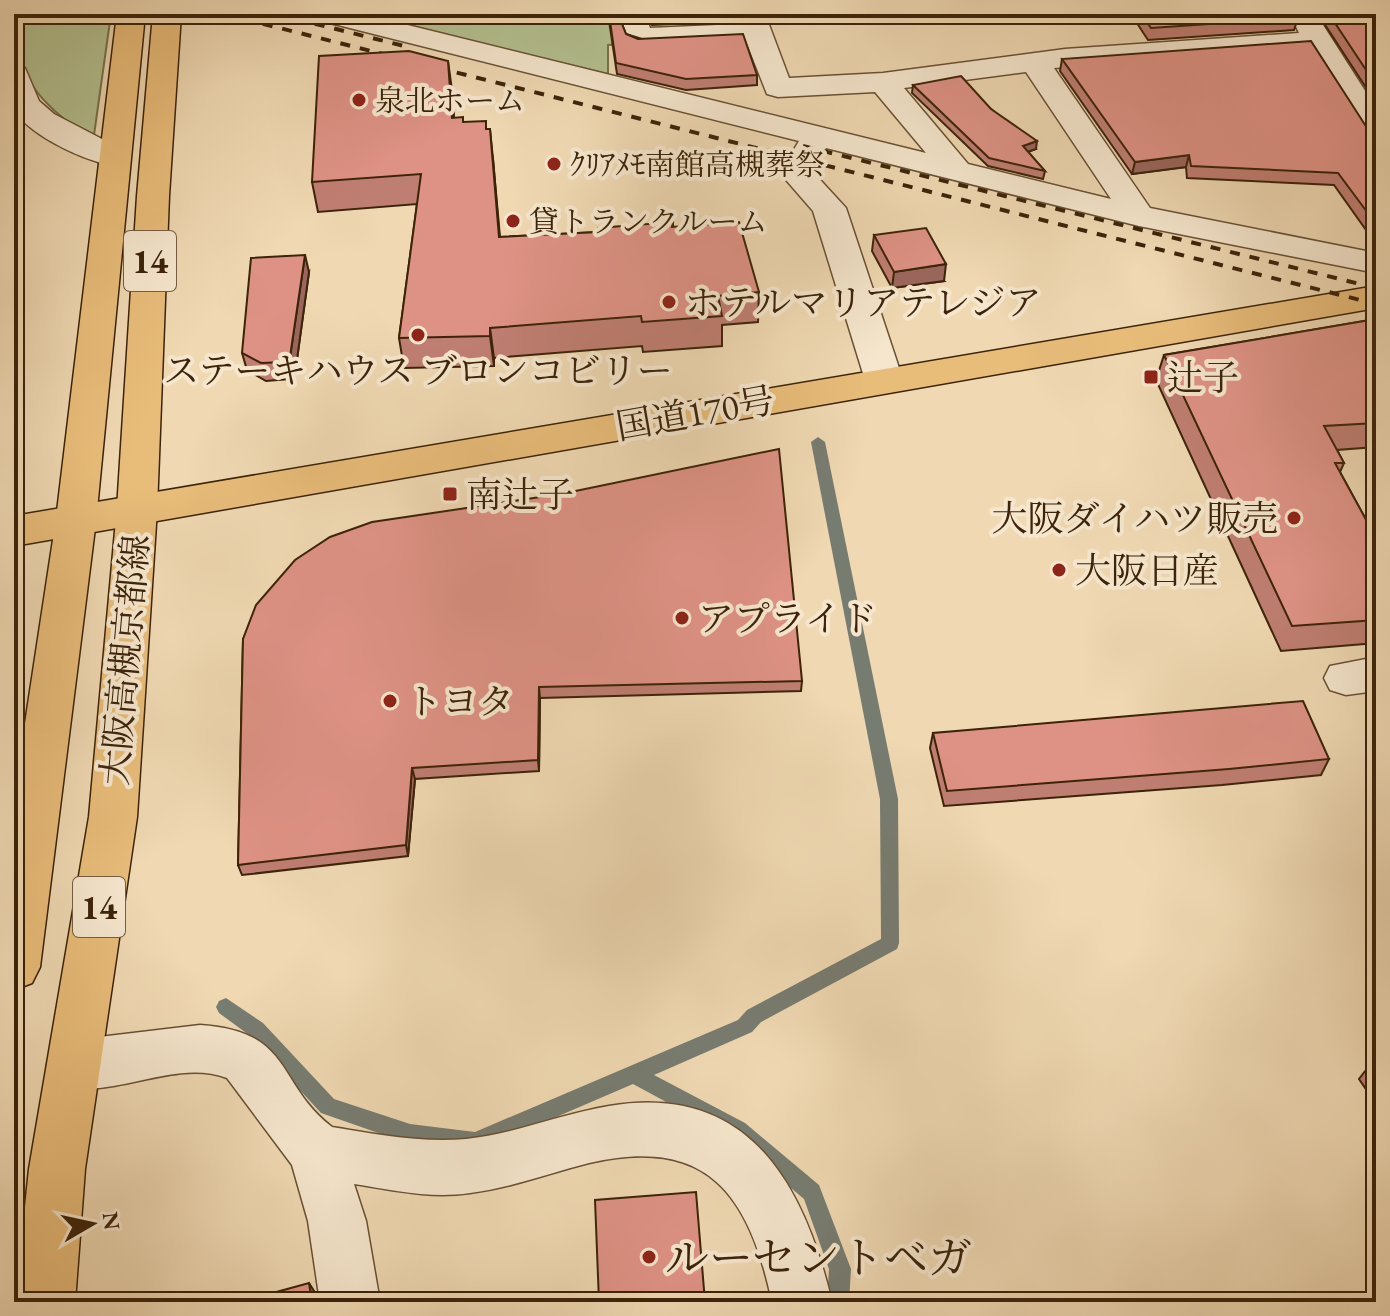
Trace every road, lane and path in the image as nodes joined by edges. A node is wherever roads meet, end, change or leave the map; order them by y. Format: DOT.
graph roads {
  1 [pos="131,14"];
  2 [pos="167,14"];
  3 [pos="328,14"];
  4 [pos="631,14"];
  5 [pos="1301,14"];
  6 [pos="754,23"];
  7 [pos="1321,40"];
  8 [pos="1034,61"];
  9 [pos="14,74"];
  10 [pos="883,82"];
  11 [pos="778,88"];
  12 [pos="760,120"];
  13 [pos="1376,133"];
  14 [pos="818,134"];
  15 [pos="114,158"];
  16 [pos="955,168"];
  17 [pos="1139,216"];
  18 [pos="1376,263"];
  19 [pos="1376,297"];
  20 [pos="884,380"];
  21 [pos="137,509"];
  22 [pos="76,520"];
  23 [pos="14,531"];
  24 [pos="14,967"];
  25 [pos="74,1065"];
  26 [pos="315,1148"];
  27 [pos="45,1302"];
  28 [pos="350,1302"];
  29 [pos="802,1302"];
  1 -- 15 [label="main road, 大阪高槻京都線 / 14"];
  2 -- 21 [label="main road, 大阪高槻京都線 / 14"];
  3 -- 12 [label="street"];
  4 -- 6 [label="street"];
  5 -- 7 [label="street"];
  6 -- 11 [label="street"];
  7 -- 8 [label="street"];
  7 -- 13 [label="street"];
  8 -- 10 [label="street"];
  8 -- 17 [label="street"];
  9 -- 15 [label="street"];
  10 -- 11 [label="street"];
  10 -- 16 [label="street"];
  11 -- 12 [label="street"];
  12 -- 14 [label="street"];
  14 -- 16 [label="street"];
  14 -- 20 [label="street"];
  15 -- 22 [label="main road, 大阪高槻京都線 / 14"];
  16 -- 17 [label="street"];
  17 -- 18 [label="street"];
  19 -- 20 [label="main road, 国道170号"];
  20 -- 21 [label="main road, 国道170号"];
  21 -- 22 [label="main road, 国道170号"];
  21 -- 25 [label="main road, 大阪高槻京都線 / 14"];
  22 -- 23 [label="main road, 国道170号"];
  22 -- 24 [label="main road, 大阪高槻京都線 / 14"];
  25 -- 26 [label="street"];
  25 -- 27 [label="main road, 大阪高槻京都線 / 14"];
  26 -- 28 [label="street"];
  26 -- 29 [label="street"];
}
